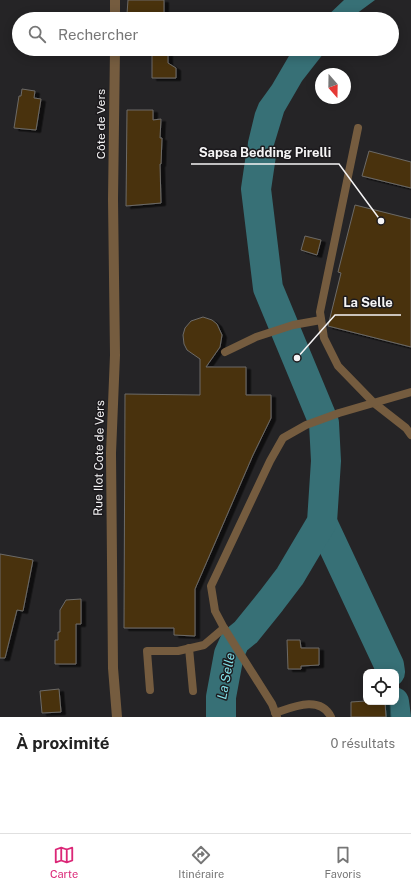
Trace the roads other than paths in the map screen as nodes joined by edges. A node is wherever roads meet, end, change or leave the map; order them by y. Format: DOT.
graph roads {
  1 [pos="115,0"];
  2 [pos="115,12"];
  3 [pos="115,56"];
  4 [pos="358,128"];
  5 [pos="113,199"];
  6 [pos="321,320"];
  7 [pos="225,352"];
  8 [pos="411,392"];
  9 [pos="374,403"];
  10 [pos="411,435"];
  11 [pos="226,631"];
  12 [pos="189,648"];
  13 [pos="150,690"];
  14 [pos="193,690"];
  15 [pos="276,715"];
  16 [pos="117,717"];
  17 [pos="331,717"];
  1 -- 2 [label="street"];
  3 -- 5 [label="street, Côte de Vers"];
  4 -- 6 [label="lane"];
  5 -- 16 [label="street, Rue Ilot Cote de Vers"];
  6 -- 7 [label="lane"];
  6 -- 9 [label="lane"];
  8 -- 9 [label="lane"];
  9 -- 10 [label="lane"];
  9 -- 11 [label="lane"];
  11 -- 12 [label="lane"];
  11 -- 15 [label="lane"];
  12 -- 13 [label="lane"];
  12 -- 14 [label="lane"];
  15 -- 17 [label="lane"];
}
